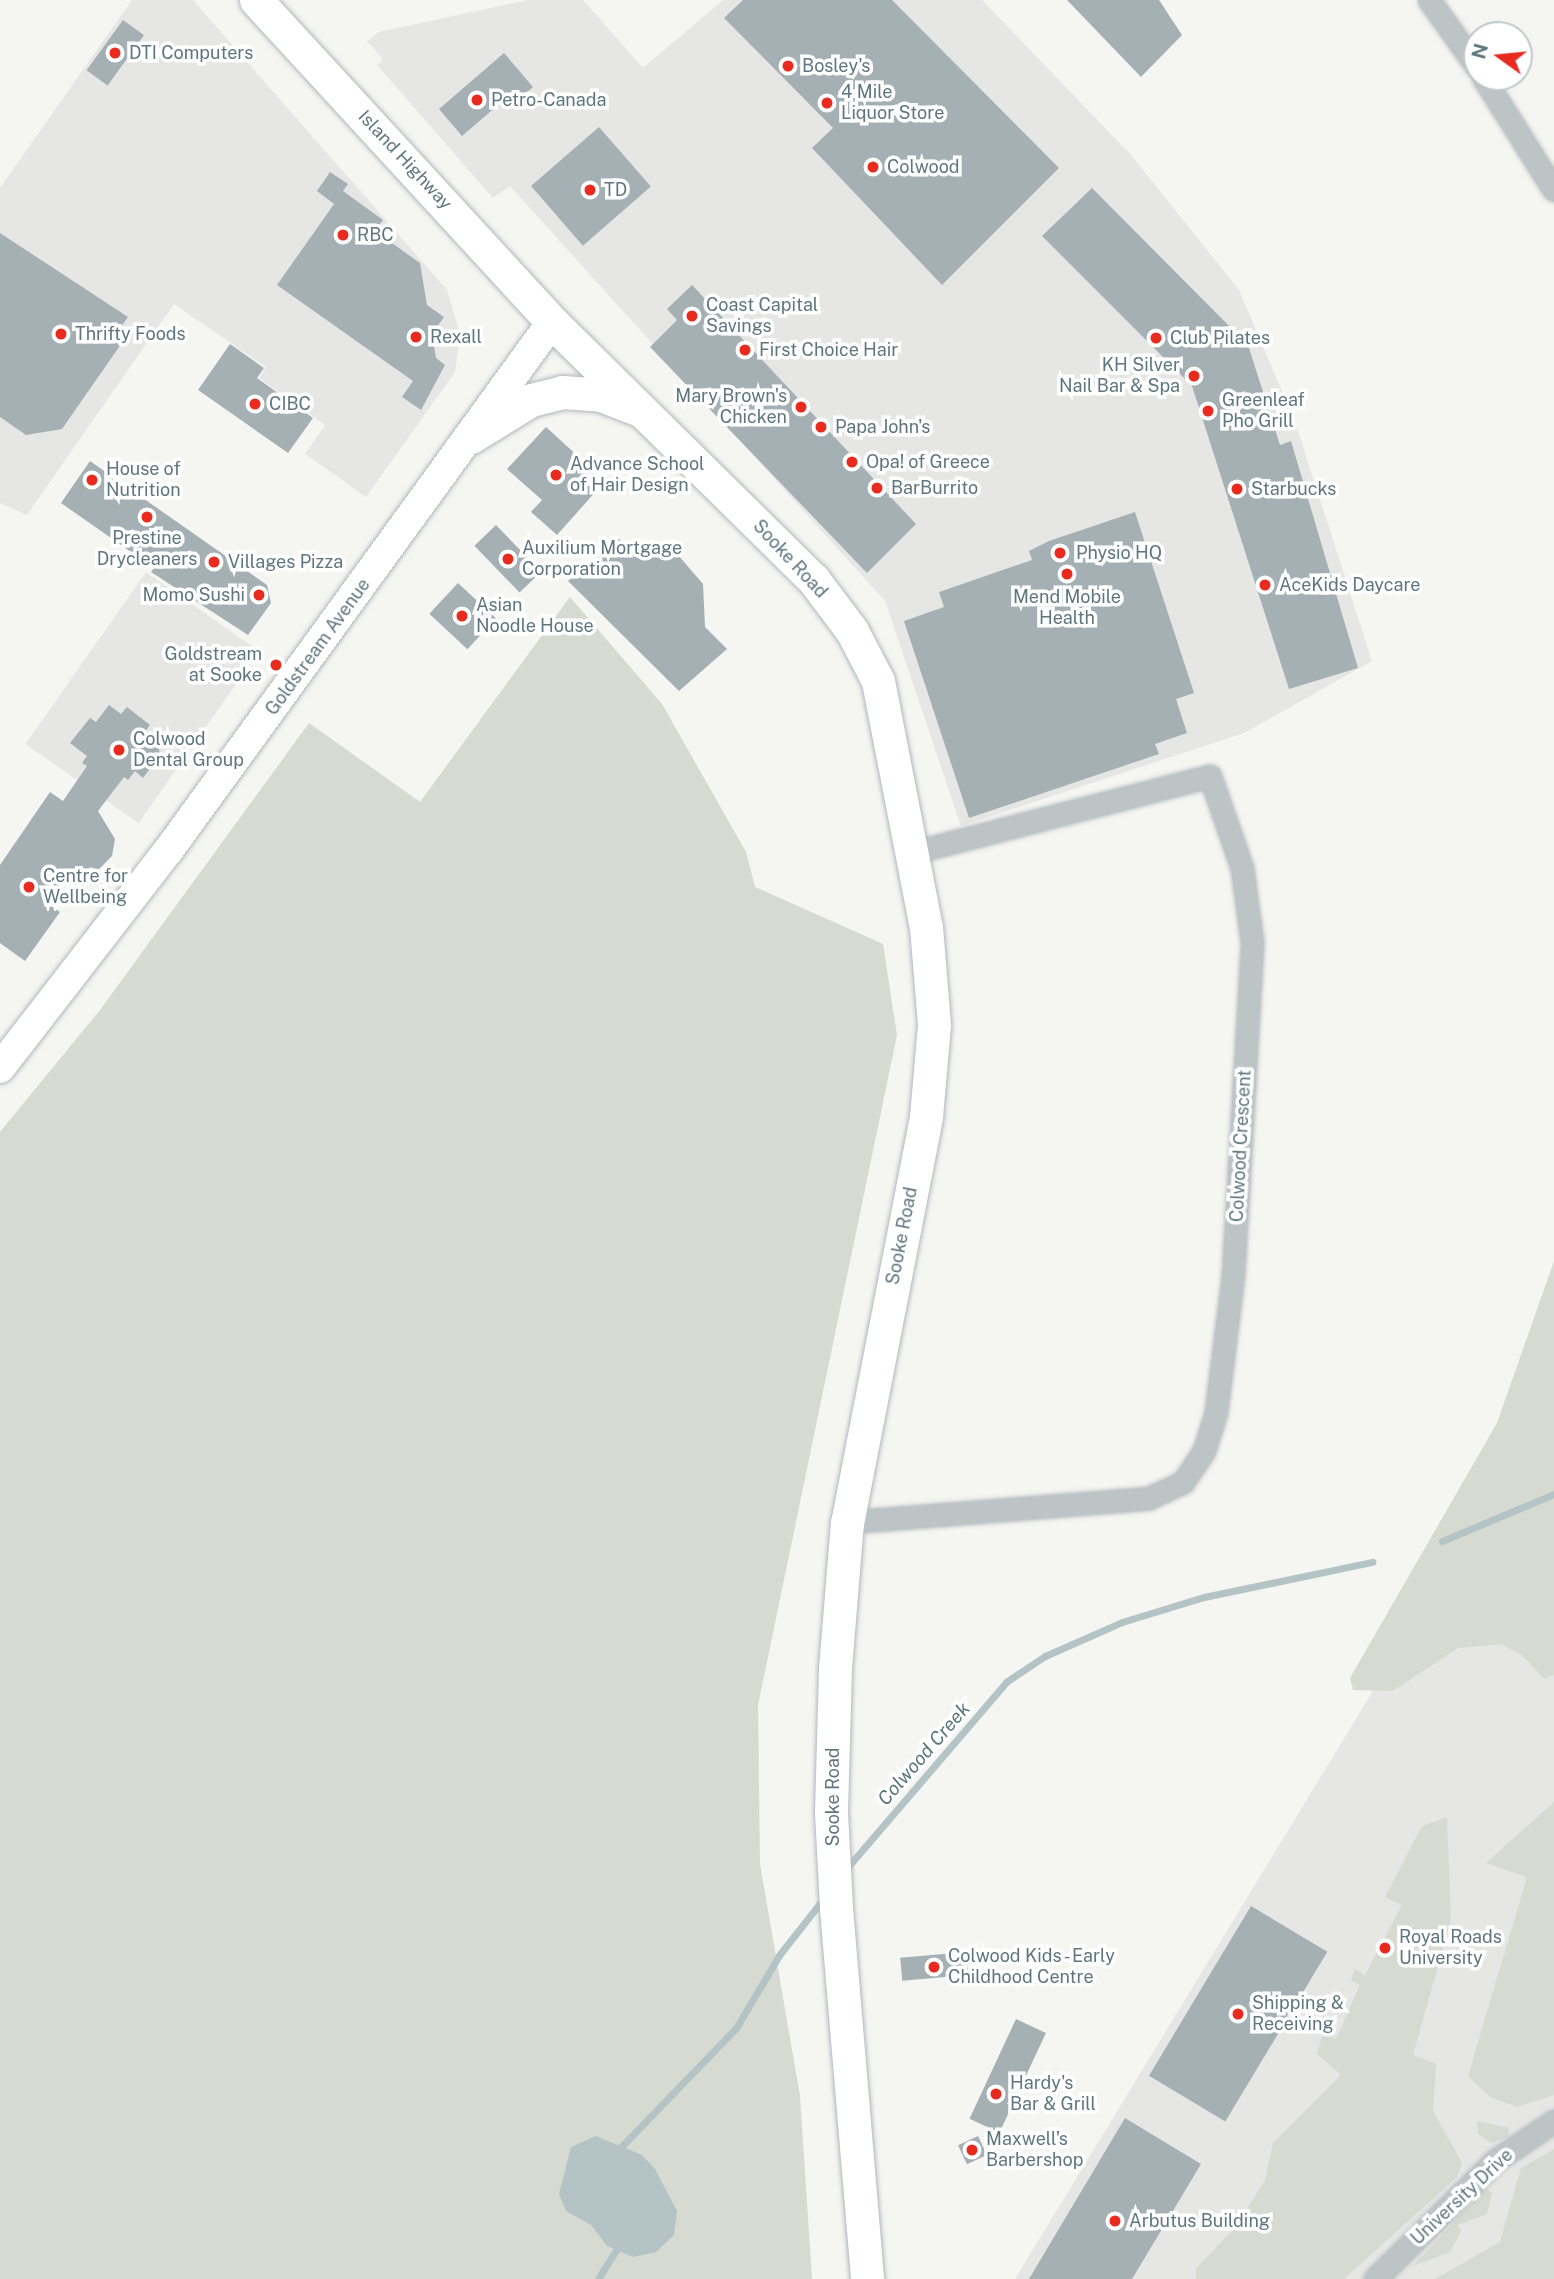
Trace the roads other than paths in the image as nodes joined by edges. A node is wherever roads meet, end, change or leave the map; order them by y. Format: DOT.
graph roads {
  1 [pos="256,0"];
  2 [pos="1429,0"];
  3 [pos="1463,47"];
  4 [pos="1492,91"];
  5 [pos="1554,190"];
  6 [pos="552,322"];
  7 [pos="642,411"];
  8 [pos="471,438"];
  9 [pos="911,853"];
  10 [pos="0,1068"];
  11 [pos="847,1522"];
  12 [pos="1554,2121"];
  13 [pos="863,2218"];
  14 [pos="845,2279"];
  15 [pos="867,2279"];
  16 [pos="1375,2279"];
  1 -- 6 [label="main road, Island Highway"];
  2 -- 3 [label="street"];
  4 -- 5 [label="street"];
  6 -- 7 [label="main road, Sooke Road"];
  6 -- 8 [label="street, Goldstream Avenue"];
  7 -- 8 [label="main road"];
  7 -- 9 [label="main road, Sooke Road"];
  8 -- 10 [label="street, Goldstream Avenue"];
  9 -- 11 [label="main road, Sooke Road"];
  9 -- 11 [label="street, Colwood Crescent"];
  11 -- 13 [label="main road, Sooke Road"];
  12 -- 16 [label="street, University Drive"];
  13 -- 14 [label="main road"];
  13 -- 15 [label="main road, Sooke Road"];
}
